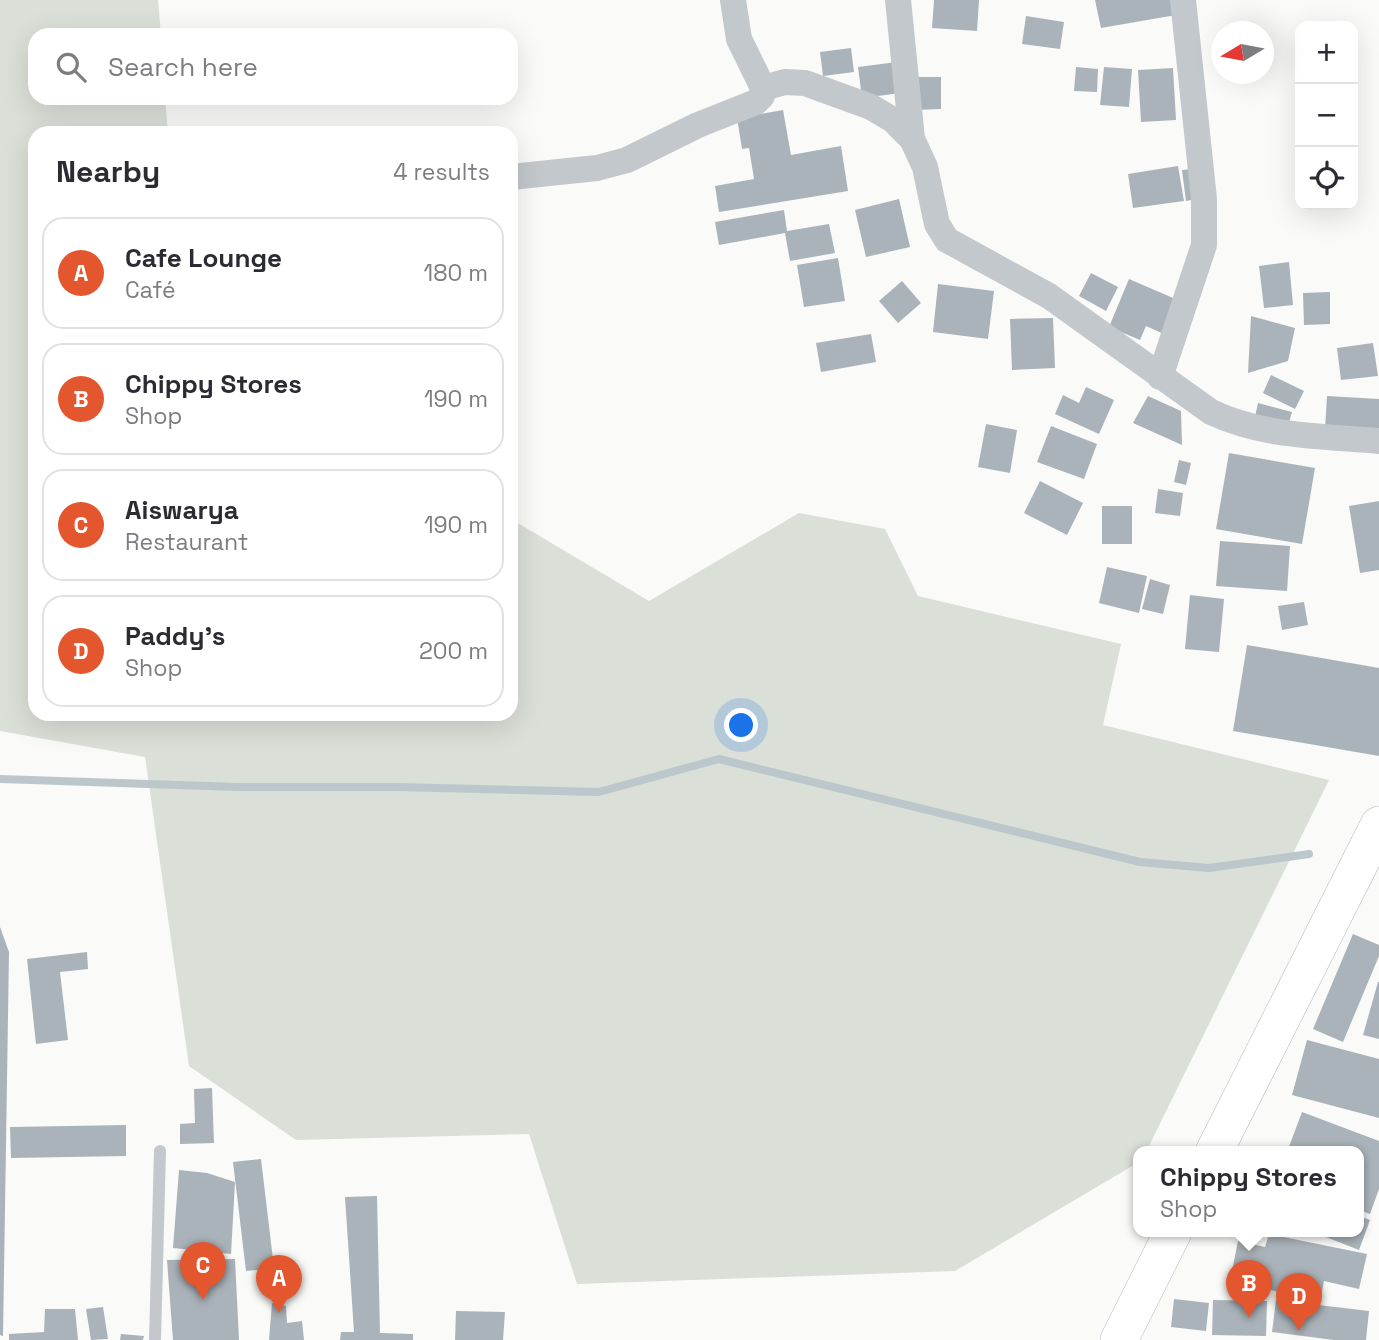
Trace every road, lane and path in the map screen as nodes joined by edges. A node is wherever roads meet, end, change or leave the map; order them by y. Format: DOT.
graph roads {
  1 [pos="733,0"];
  2 [pos="898,0"];
  3 [pos="1183,0"];
  4 [pos="763,88"];
  5 [pos="912,139"];
  6 [pos="518,176"];
  7 [pos="1160,377"];
  8 [pos="1379,441"];
  9 [pos="1379,825"];
  10 [pos="1217,1146"];
  11 [pos="160,1151"];
  12 [pos="1170,1237"];
  13 [pos="155,1340"];
  14 [pos="1119,1340"];
  1 -- 4 [label="street"];
  2 -- 5 [label="street"];
  3 -- 7 [label="street"];
  4 -- 5 [label="street"];
  4 -- 6 [label="street"];
  5 -- 7 [label="street"];
  7 -- 8 [label="street"];
  9 -- 10 [label="main road"];
  11 -- 13 [label="lane"];
  12 -- 14 [label="main road"];
}
